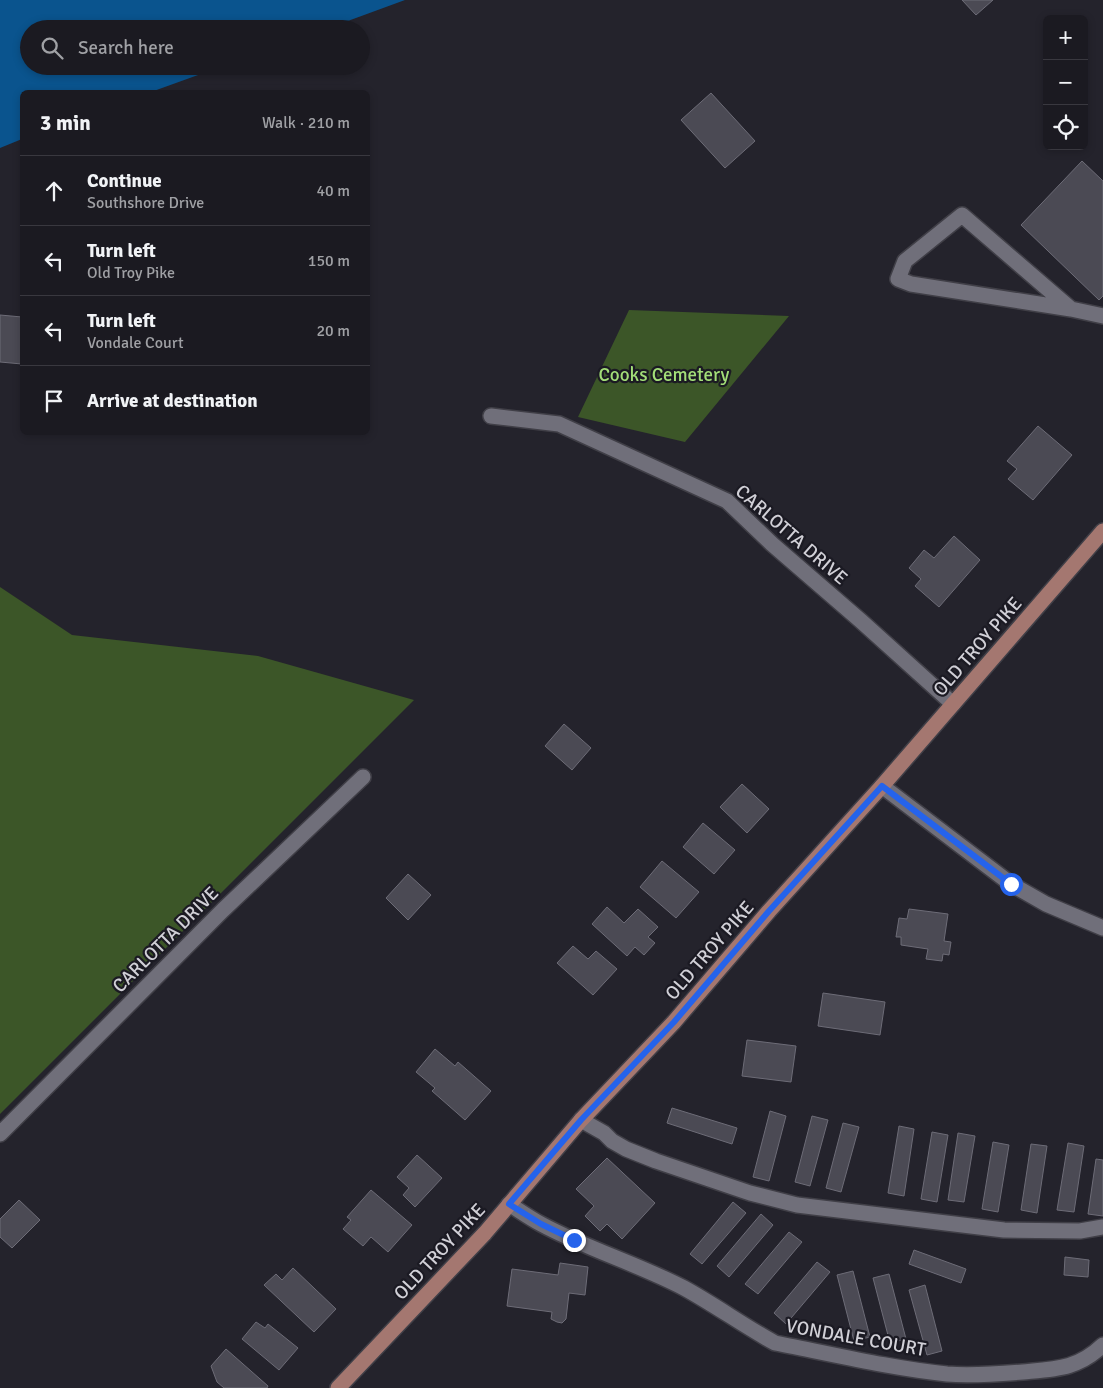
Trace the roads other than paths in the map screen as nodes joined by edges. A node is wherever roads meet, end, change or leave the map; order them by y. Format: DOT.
graph roads {
  1 [pos="1071,309"];
  2 [pos="1103,316"];
  3 [pos="491,416"];
  4 [pos="1103,531"];
  5 [pos="953,704"];
  6 [pos="363,777"];
  7 [pos="882,786"];
  8 [pos="1103,928"];
  9 [pos="581,1120"];
  10 [pos="0,1134"];
  11 [pos="509,1204"];
  12 [pos="1103,1227"];
  13 [pos="1103,1345"];
  14 [pos="338,1388"];
  1 -- 1 [label="street"];
  1 -- 2 [label="street"];
  3 -- 5 [label="street, CARLOTTA DRIVE"];
  4 -- 5 [label="main road, OLD TROY PIKE"];
  5 -- 7 [label="main road, OLD TROY PIKE"];
  6 -- 10 [label="street, CARLOTTA DRIVE"];
  7 -- 8 [label="street"];
  7 -- 9 [label="main road, OLD TROY PIKE"];
  9 -- 11 [label="main road, OLD TROY PIKE"];
  9 -- 12 [label="street"];
  11 -- 13 [label="street, VONDALE COURT"];
  11 -- 14 [label="main road, OLD TROY PIKE"];
}
